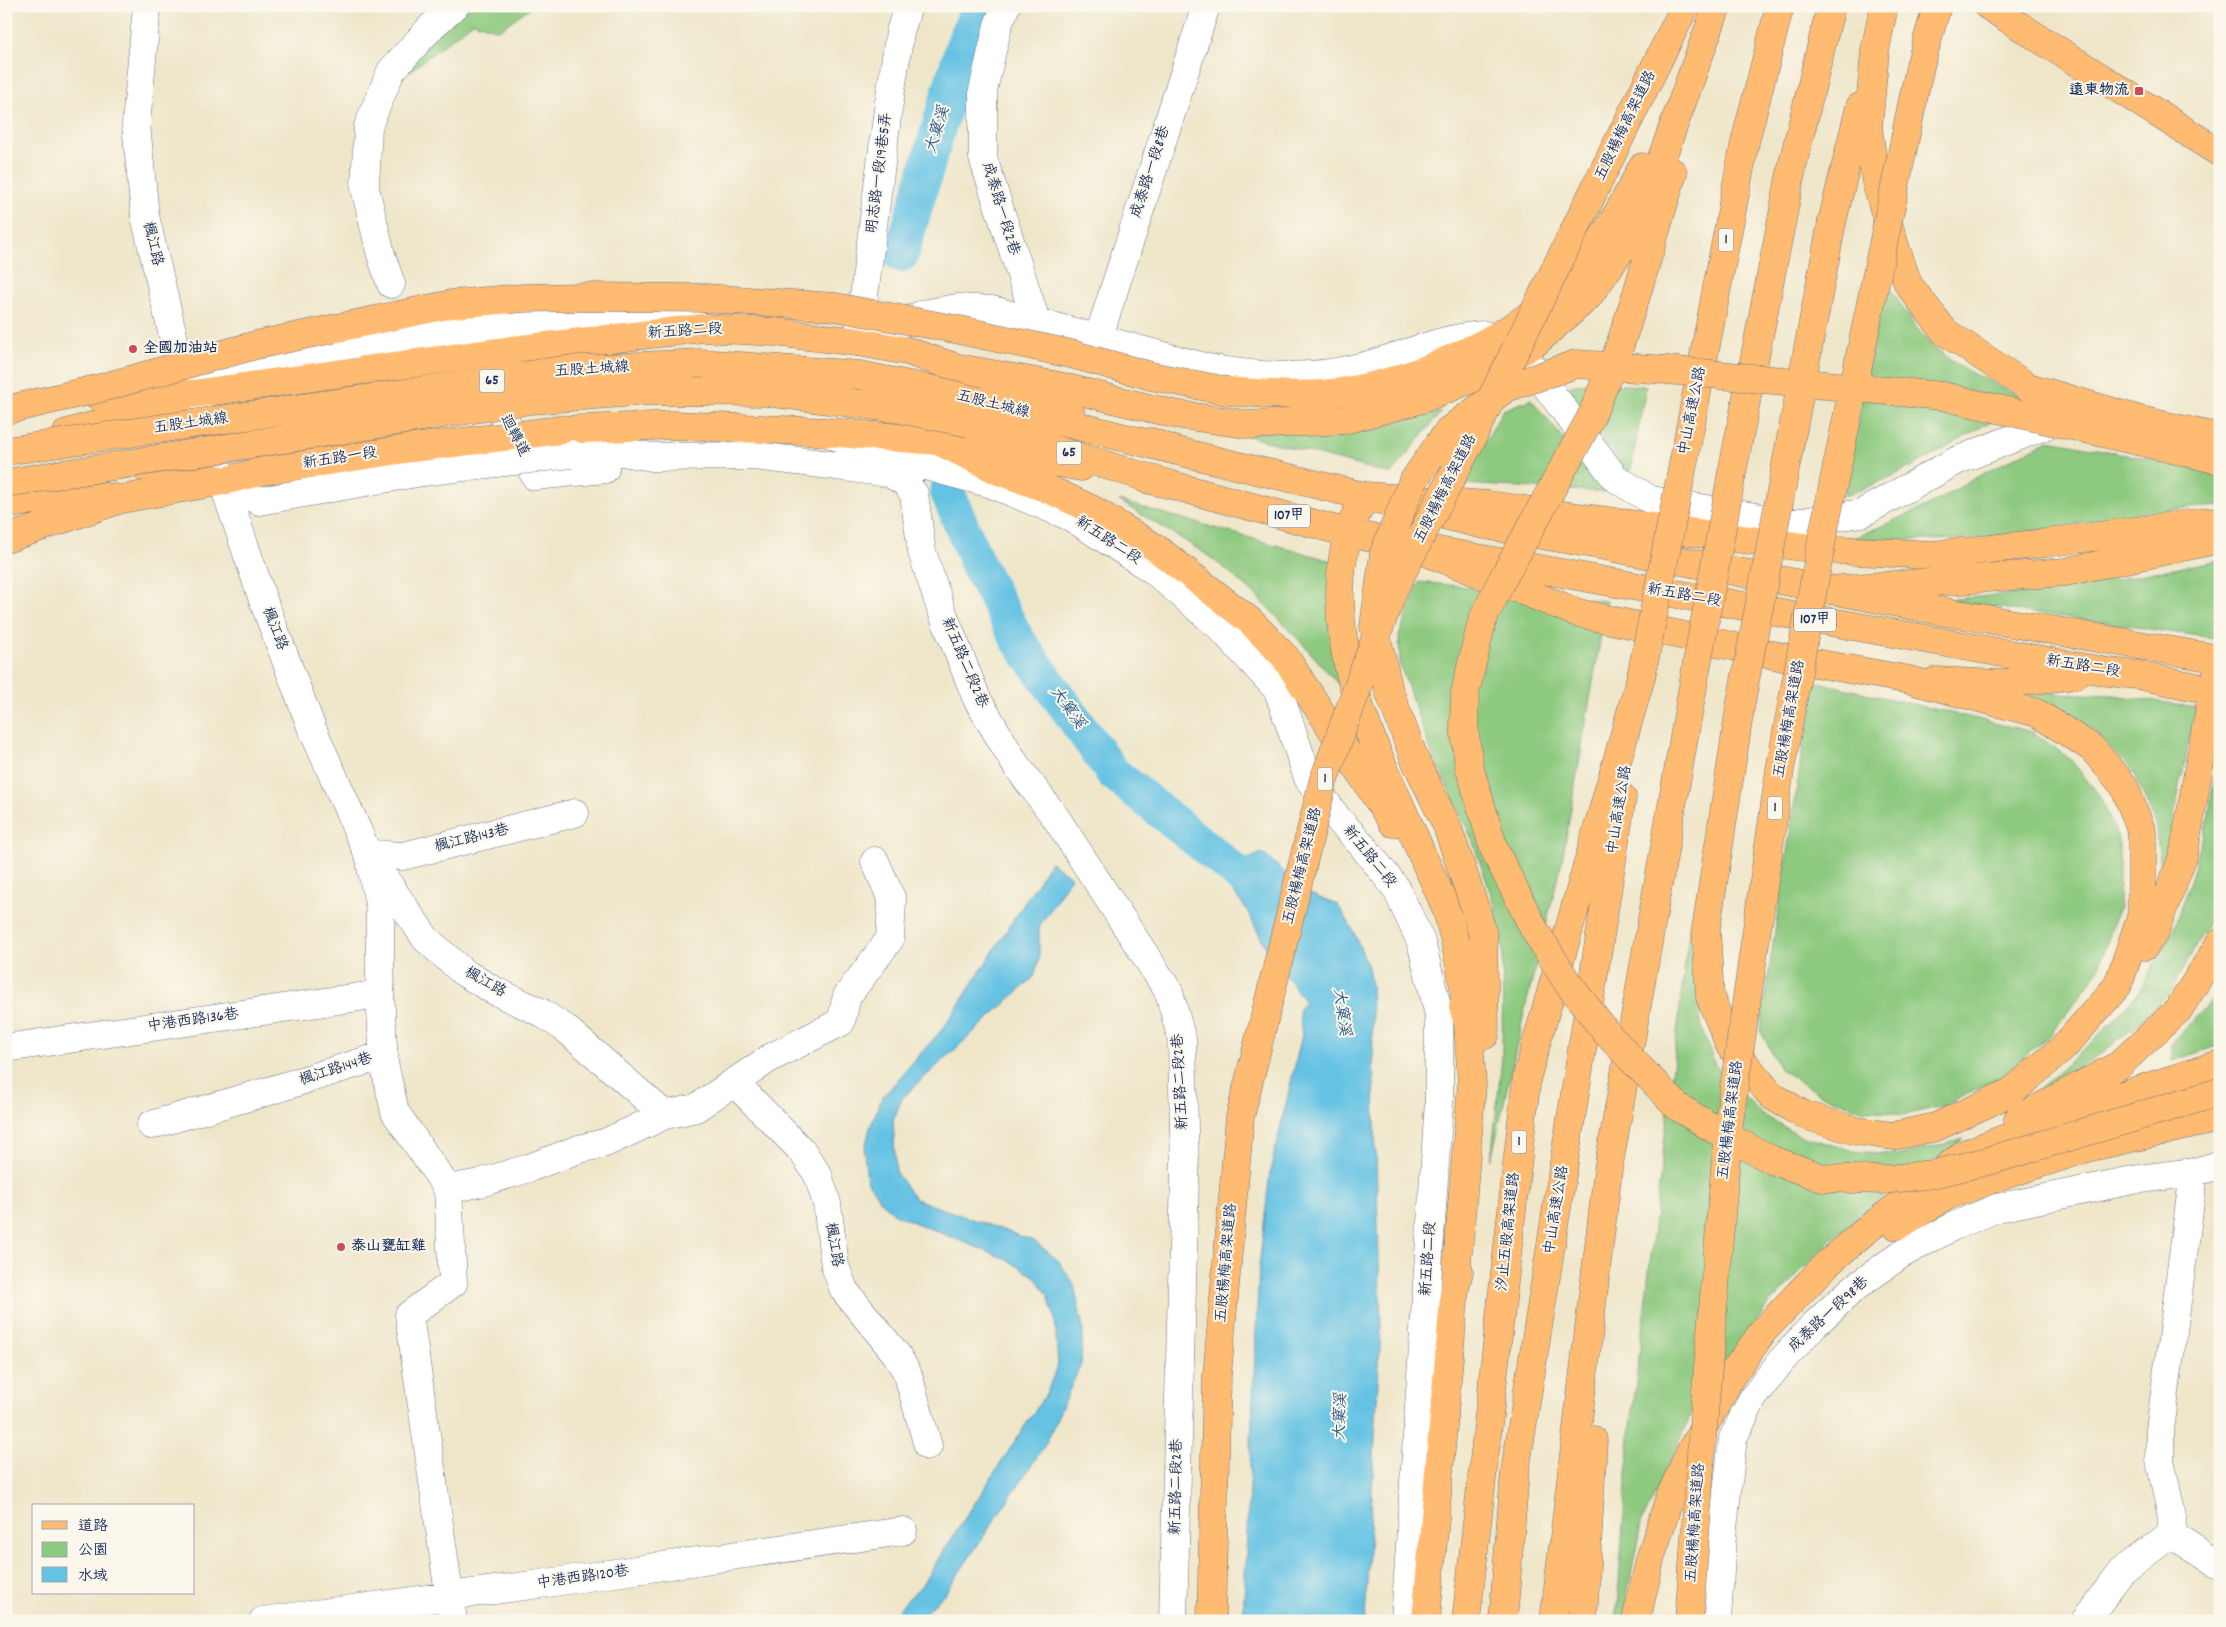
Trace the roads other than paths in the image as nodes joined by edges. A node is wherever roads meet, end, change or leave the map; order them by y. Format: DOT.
graph roads {
  1 [pos="147,6"];
  2 [pos="455,6"];
  3 [pos="908,6"];
  4 [pos="1006,6"];
  5 [pos="1206,6"];
  6 [pos="1685,6"];
  7 [pos="1716,6"];
  8 [pos="1722,6"];
  9 [pos="1780,6"];
  10 [pos="1831,6"];
  11 [pos="1884,6"];
  12 [pos="1936,6"];
  13 [pos="1988,6"];
  14 [pos="428,16"];
  15 [pos="2220,153"];
  16 [pos="391,284"];
  17 [pos="1036,321"];
  18 [pos="704,328"];
  19 [pos="1485,335"];
  20 [pos="1098,339"];
  21 [pos="858,342"];
  22 [pos="958,368"];
  23 [pos="1532,368"];
  24 [pos="193,394"];
  25 [pos="6,409"];
  26 [pos="973,412"];
  27 [pos="2220,427"];
  28 [pos="766,430"];
  29 [pos="827,432"];
  30 [pos="64,434"];
  31 [pos="2220,438"];
  32 [pos="938,441"];
  33 [pos="6,442"];
  34 [pos="566,442"];
  35 [pos="6,449"];
  36 [pos="1173,450"];
  37 [pos="652,457"];
  38 [pos="2220,460"];
  39 [pos="223,481"];
  40 [pos="6,482"];
  41 [pos="1168,484"];
  42 [pos="1366,496"];
  43 [pos="121,499"];
  44 [pos="6,505"];
  45 [pos="2220,521"];
  46 [pos="1348,533"];
  47 [pos="6,539"];
  48 [pos="2220,539"];
  49 [pos="1410,546"];
  50 [pos="1830,590"];
  51 [pos="2220,660"];
  52 [pos="2108,672"];
  53 [pos="1641,677"];
  54 [pos="1910,680"];
  55 [pos="2216,691"];
  56 [pos="575,813"];
  57 [pos="368,854"];
  58 [pos="875,861"];
  59 [pos="2220,943"];
  60 [pos="2118,985"];
  61 [pos="380,994"];
  62 [pos="1468,1023"];
  63 [pos="6,1048"];
  64 [pos="384,1054"];
  65 [pos="2220,1064"];
  66 [pos="734,1082"];
  67 [pos="2220,1092"];
  68 [pos="665,1115"];
  69 [pos="2220,1118"];
  70 [pos="151,1125"];
  71 [pos="1964,1154"];
  72 [pos="2207,1169"];
  73 [pos="1608,1170"];
  74 [pos="448,1189"];
  75 [pos="1455,1289"];
  76 [pos="1764,1330"];
  77 [pos="928,1446"];
  78 [pos="903,1531"];
  79 [pos="2171,1534"];
  80 [pos="2220,1565"];
  81 [pos="452,1608"];
  82 [pos="263,1621"];
  83 [pos="1173,1621"];
  84 [pos="1211,1621"];
  85 [pos="1405,1621"];
  86 [pos="1426,1621"];
  87 [pos="1466,1621"];
  88 [pos="1503,1621"];
  89 [pos="1554,1621"];
  90 [pos="1583,1621"];
  91 [pos="1636,1621"];
  92 [pos="1689,1621"];
  93 [pos="1717,1621"];
  94 [pos="2084,1621"];
  1 -- 24 [label="street, 楓江路"];
  2 -- 14 [label="street"];
  3 -- 21 [label="street, 明志路一段19巷5弄"];
  4 -- 17 [label="street, 成泰路一段2巷"];
  5 -- 20 [label="street, 成泰路一段8巷"];
  6 -- 84 [label="main road, 五股楊梅高架道路 / 1, bridge"];
  7 -- 22 [label="main road"];
  7 -- 25 [label="main road, bridge"];
  8 -- 67 [label="main road, bridge"];
  9 -- 53 [label="main road, 中山高速公路 / 1, bridge"];
  10 -- 73 [label="main road, bridge"];
  11 -- 31 [label="main road, bridge"];
  11 -- 60 [label="main road, bridge"];
  12 -- 92 [label="main road, 五股楊梅高架道路 / 1, bridge"];
  13 -- 15 [label="main road"];
  14 -- 16 [label="street"];
  17 -- 20 [label="street"];
  17 -- 21 [label="street"];
  18 -- 21 [label="main road, 新五路二段 / 107甲"];
  18 -- 24 [label="main road, 新五路二段 / 107甲, bridge"];
  18 -- 24 [label="street, bridge"];
  18 -- 37 [label="street, 迴轉道"];
  19 -- 20 [label="street"];
  21 -- 22 [label="main road, 新五路二段 / 107甲"];
  22 -- 36 [label="main road, 新五路二段 / 107甲"];
  23 -- 27 [label="street"];
  24 -- 25 [label="main road, 107甲"];
  24 -- 30 [label="main road, 107甲"];
  24 -- 39 [label="street, 楓江路"];
  26 -- 35 [label="main road, 五股土城線 / 65, bridge"];
  26 -- 36 [label="main road, 五股土城線 / 65"];
  26 -- 40 [label="main road, 五股土城線 / 65, bridge"];
  26 -- 41 [label="main road, 五股土城線 / 65"];
  28 -- 29 [label="main road, 新五路二段 / 107甲"];
  28 -- 34 [label="main road, 新五路二段 / 107甲"];
  28 -- 37 [label="street, 迴轉道"];
  29 -- 32 [label="main road, 新五路二段 / 107甲"];
  29 -- 85 [label="street, 新五路二段"];
  30 -- 33 [label="main road, 107甲"];
  30 -- 35 [label="main road"];
  32 -- 41 [label="main road, 新五路二段 / 107甲"];
  32 -- 62 [label="main road"];
  34 -- 37 [label="street"];
  34 -- 39 [label="main road, 新五路一段 / 107甲, bridge"];
  36 -- 42 [label="main road, 新五路二段 / 107甲"];
  37 -- 83 [label="street, 新五路二段2巷"];
  38 -- 75 [label="main road, bridge"];
  39 -- 40 [label="main road"];
  39 -- 43 [label="main road, 新五路一段 / 107甲"];
  39 -- 57 [label="street, 楓江路"];
  41 -- 46 [label="main road, 新五路二段 / 107甲"];
  42 -- 45 [label="main road"];
  42 -- 46 [label="main road"];
  42 -- 50 [label="main road, 新五路二段 / 107甲"];
  43 -- 44 [label="main road, 新五路一段 / 107甲"];
  43 -- 47 [label="main road, 新五路一段 / 107甲"];
  46 -- 49 [label="main road, 新五路二段 / 107甲"];
  46 -- 62 [label="main road"];
  48 -- 50 [label="main road"];
  49 -- 52 [label="main road, 新五路二段 / 107甲"];
  49 -- 54 [label="main road"];
  50 -- 51 [label="main road, 新五路二段 / 107甲"];
  51 -- 55 [label="main road"];
  52 -- 54 [label="main road"];
  52 -- 55 [label="main road, 新五路二段 / 107甲"];
  53 -- 87 [label="main road, 汐止五股高架道路 / 1"];
  53 -- 88 [label="main road, 中山高速公路 / 1"];
  54 -- 60 [label="main road"];
  55 -- 60 [label="main road"];
  56 -- 57 [label="street, 楓江路143巷"];
  57 -- 61 [label="street, 楓江路144巷"];
  57 -- 68 [label="street, 楓江路"];
  58 -- 66 [label="street"];
  59 -- 71 [label="main road"];
  61 -- 63 [label="street, 中港西路136巷"];
  61 -- 64 [label="street, 楓江路144巷"];
  62 -- 75 [label="main road"];
  64 -- 70 [label="street, 楓江路144巷"];
  64 -- 74 [label="street"];
  65 -- 71 [label="main road"];
  66 -- 68 [label="street"];
  66 -- 77 [label="street, 楓江路"];
  68 -- 74 [label="street"];
  69 -- 76 [label="main road"];
  71 -- 76 [label="main road"];
  72 -- 79 [label="street, 成泰路一段98巷"];
  72 -- 93 [label="street, 成泰路一段98巷"];
  73 -- 89 [label="main road"];
  73 -- 90 [label="main road"];
  74 -- 81 [label="street"];
  75 -- 86 [label="main road"];
  76 -- 91 [label="main road"];
  78 -- 81 [label="street, 中港西路120巷"];
  79 -- 80 [label="street"];
  79 -- 94 [label="street"];
  81 -- 82 [label="street, 中港西路120巷"];
}
